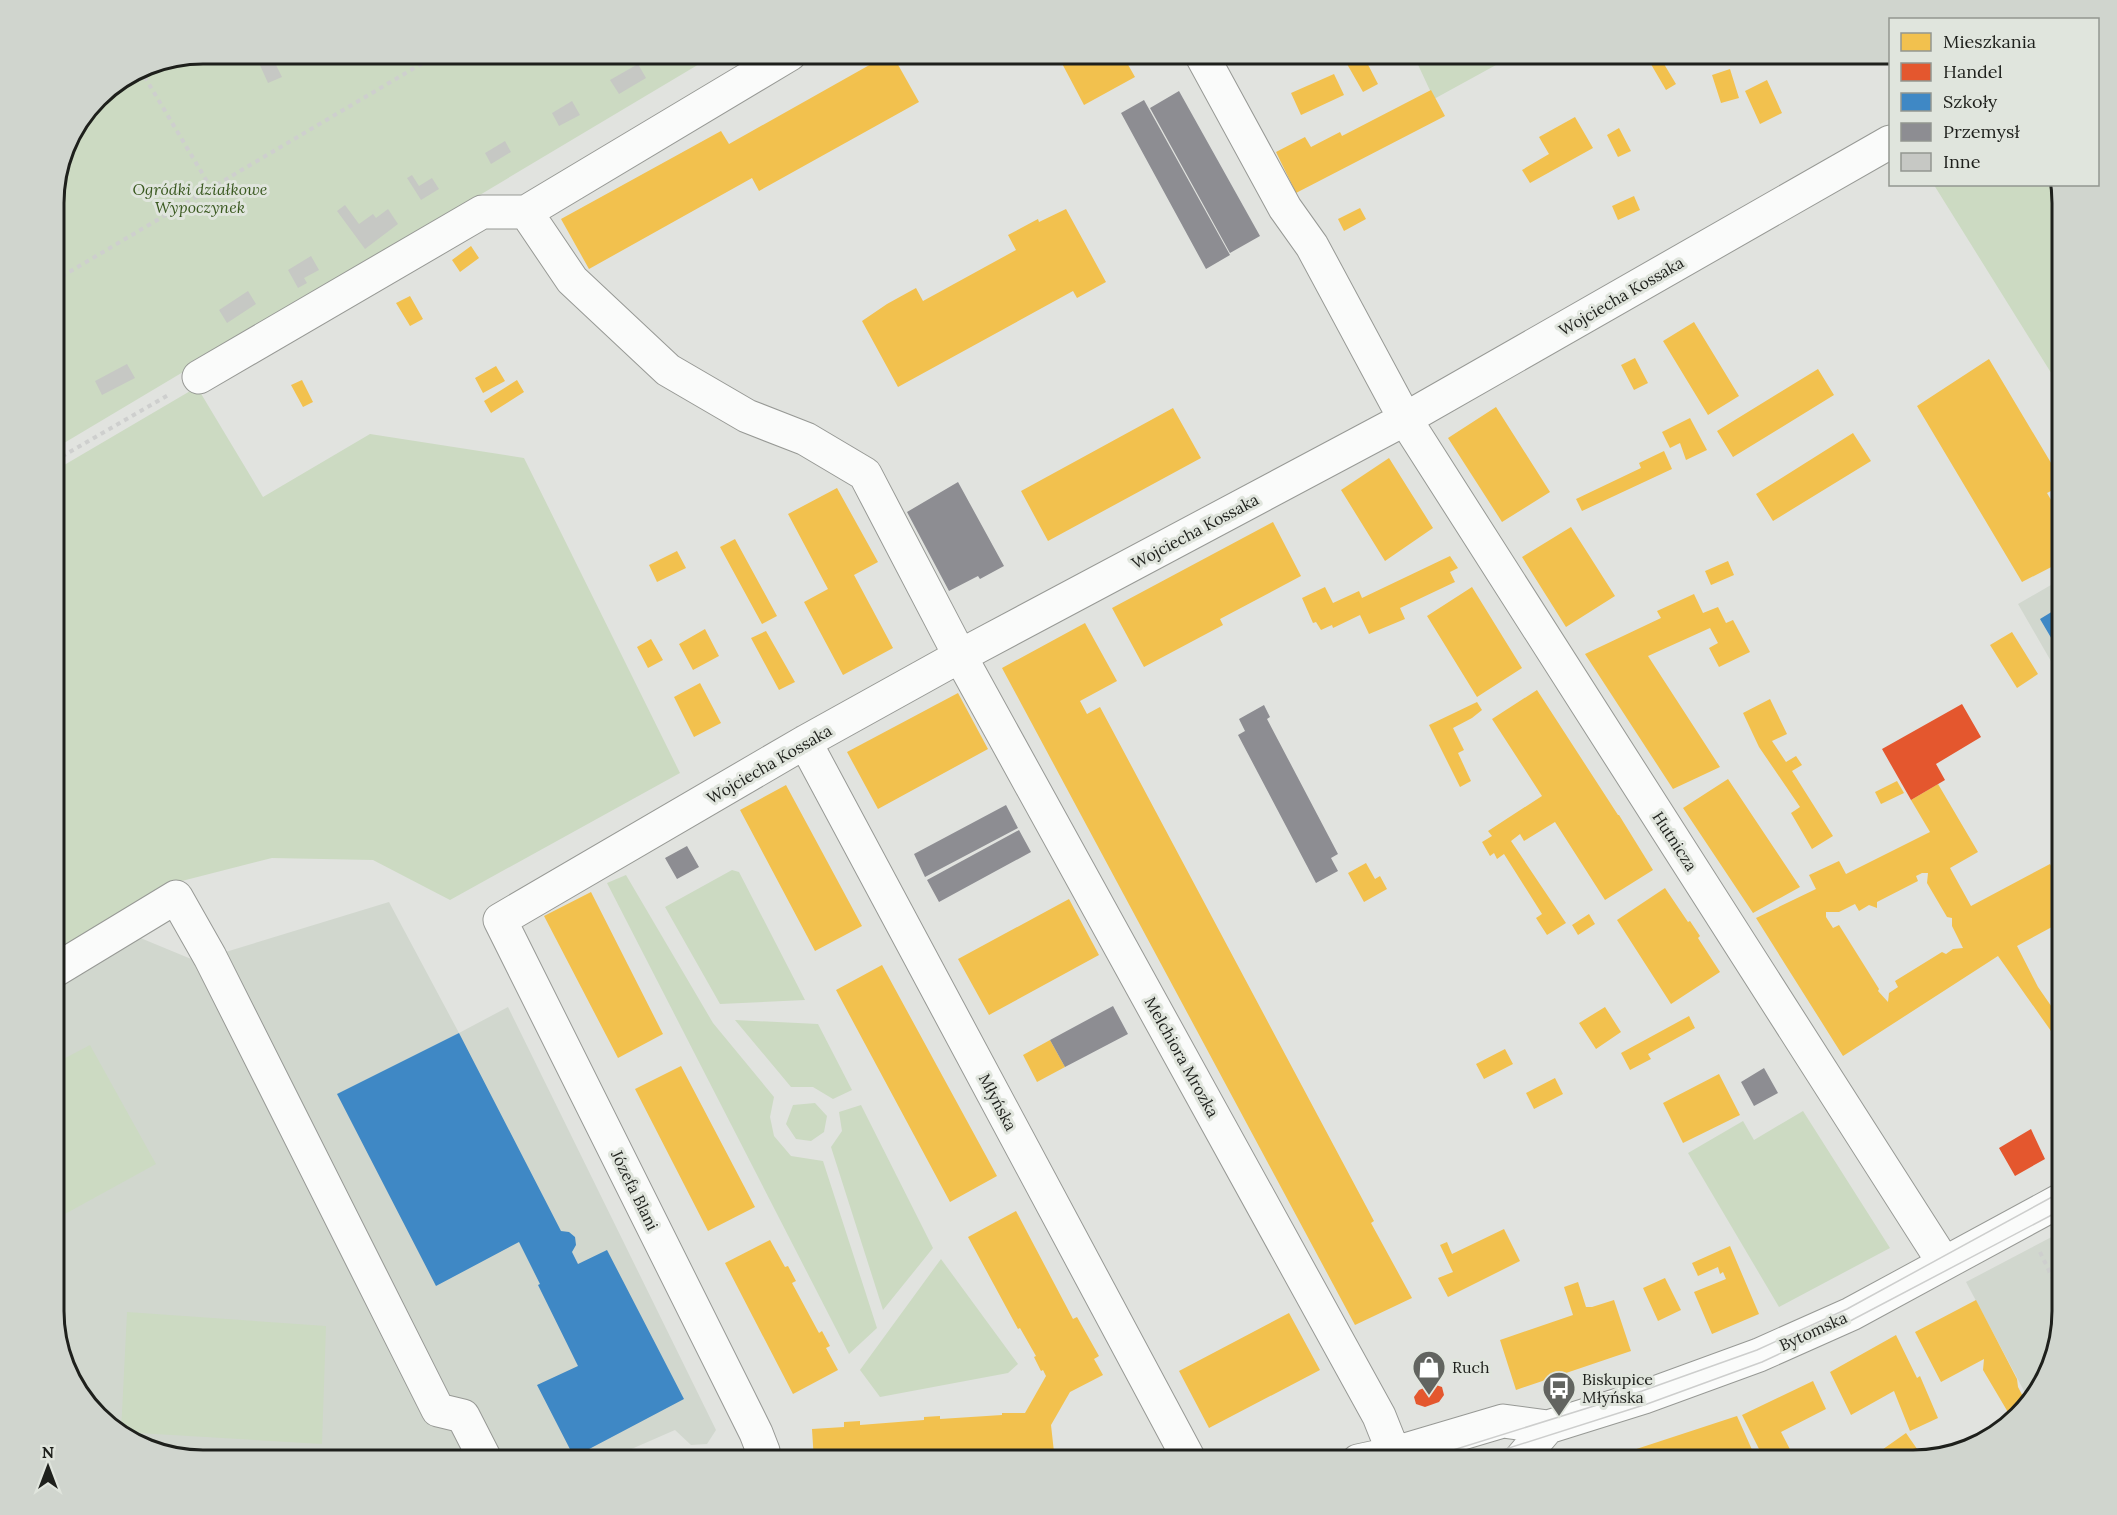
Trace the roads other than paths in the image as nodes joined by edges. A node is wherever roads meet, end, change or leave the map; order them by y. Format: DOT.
graph roads {
  1 [pos="1207,64"];
  2 [pos="772,65"];
  3 [pos="1889,143"];
  4 [pos="526,212"];
  5 [pos="199,377"];
  6 [pos="1405,419"];
  7 [pos="960,656"];
  8 [pos="805,742"];
  9 [pos="500,920"];
  10 [pos="65,964"];
  11 [pos="2052,1205"];
  12 [pos="1944,1263"];
  13 [pos="1548,1427"];
  14 [pos="480,1450"];
  15 [pos="763,1450"];
  16 [pos="1184,1450"];
  17 [pos="1393,1450"];
  18 [pos="1417,1450"];
  19 [pos="1528,1450"];
  1 -- 6 [label="street, Hutnicza"];
  2 -- 4 [label="street"];
  3 -- 6 [label="street, Wojciecha Kossaka"];
  4 -- 5 [label="street"];
  4 -- 7 [label="street, Melchiora Mrozka"];
  6 -- 7 [label="street, Wojciecha Kossaka"];
  6 -- 12 [label="street, Hutnicza"];
  7 -- 8 [label="street, Wojciecha Kossaka"];
  7 -- 17 [label="street, Melchiora Mrozka"];
  8 -- 9 [label="street, Wojciecha Kossaka"];
  8 -- 16 [label="street, Młyńska"];
  9 -- 15 [label="street, Józefa Blani"];
  10 -- 14 [label="street"];
  11 -- 12 [label="street, Bytomska"];
  12 -- 13 [label="street, Bytomska"];
  13 -- 18 [label="street, Bytomska"];
  13 -- 19 [label="street"];
}
